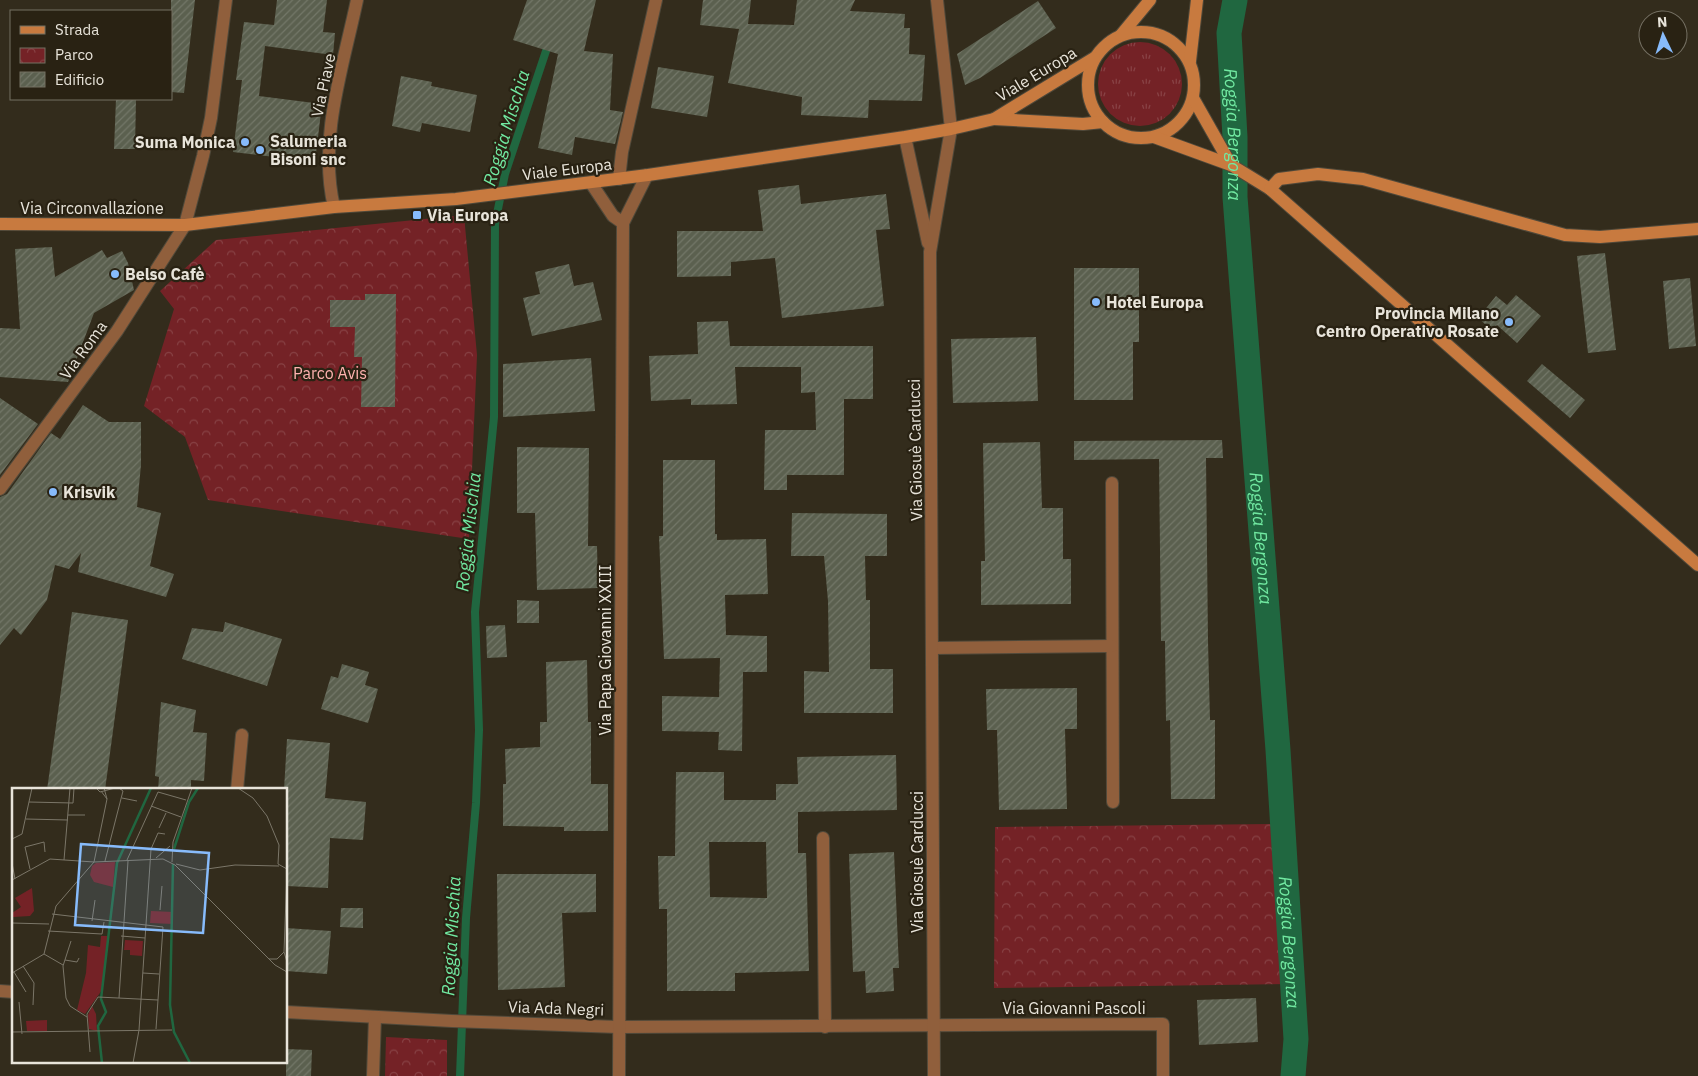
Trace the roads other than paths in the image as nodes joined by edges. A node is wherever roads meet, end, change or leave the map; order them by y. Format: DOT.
graph roads {
  1 [pos="226,0"];
  2 [pos="357,0"];
  3 [pos="656,0"];
  4 [pos="937,0"];
  5 [pos="1150,0"];
  6 [pos="1197,0"];
  7 [pos="1121,35"];
  8 [pos="1094,58"];
  9 [pos="1190,61"];
  10 [pos="1193,98"];
  11 [pos="994,118"];
  12 [pos="1102,122"];
  13 [pos="952,129"];
  14 [pos="905,137"];
  15 [pos="1154,137"];
  16 [pos="1231,165"];
  17 [pos="647,175"];
  18 [pos="619,178"];
  19 [pos="591,182"];
  20 [pos="1270,189"];
  21 [pos="334,207"];
  22 [pos="0,224"];
  23 [pos="623,224"];
  24 [pos="185,225"];
  25 [pos="1698,229"];
  26 [pos="930,252"];
  27 [pos="1112,483"];
  28 [pos="0,489"];
  29 [pos="1698,565"];
  30 [pos="1112,646"];
  31 [pos="933,648"];
  32 [pos="242,734"];
  33 [pos="237,788"];
  34 [pos="1113,802"];
  35 [pos="822,838"];
  36 [pos="288,1012"];
  37 [pos="375,1018"];
  38 [pos="618,1026"];
  39 [pos="933,1026"];
  40 [pos="824,1027"];
  41 [pos="373,1076"];
  42 [pos="619,1076"];
  43 [pos="934,1076"];
  44 [pos="1163,1076"];
  1 -- 24 [label="street, Via Roma"];
  2 -- 21 [label="street, Via Piave"];
  3 -- 18 [label="street"];
  4 -- 13 [label="street"];
  5 -- 7 [label="street"];
  6 -- 9 [label="street"];
  7 -- 8 [label="street"];
  7 -- 9 [label="street"];
  8 -- 11 [label="street, Viale Europa"];
  8 -- 12 [label="street"];
  9 -- 10 [label="street"];
  10 -- 15 [label="street"];
  10 -- 16 [label="street"];
  11 -- 12 [label="street, Viale Europa"];
  11 -- 13 [label="street, Viale Europa"];
  12 -- 15 [label="street"];
  13 -- 14 [label="street, Viale Europa"];
  13 -- 26 [label="street, Via Giosuè Carducci"];
  14 -- 17 [label="street, Viale Europa"];
  14 -- 26 [label="street, Via Giosuè Carducci"];
  15 -- 16 [label="street"];
  16 -- 20 [label="street"];
  17 -- 18 [label="street, Viale Europa"];
  17 -- 23 [label="street"];
  18 -- 19 [label="street, Viale Europa"];
  19 -- 21 [label="street, Viale Europa"];
  19 -- 23 [label="street"];
  20 -- 25 [label="street"];
  20 -- 29 [label="street"];
  21 -- 24 [label="street, Viale Europa"];
  22 -- 24 [label="street, Via Circonvallazione"];
  23 -- 38 [label="street, Via Papa Giovanni XXIII"];
  24 -- 28 [label="street, Via Roma"];
  26 -- 31 [label="street, Via Giosuè Carducci"];
  27 -- 30 [label="street"];
  30 -- 31 [label="street"];
  30 -- 34 [label="street"];
  31 -- 39 [label="street, Via Giosuè Carducci"];
  32 -- 33 [label="street"];
  35 -- 40 [label="street"];
  36 -- 37 [label="street, Via Ada Negri"];
  37 -- 38 [label="street, Via Ada Negri"];
  37 -- 41 [label="street"];
  38 -- 40 [label="street, Via Ada Negri"];
  38 -- 42 [label="street, Via Papa Giovanni XXIII"];
  39 -- 40 [label="street, Via Ada Negri"];
  39 -- 43 [label="street, Via Giosuè Carducci"];
  39 -- 44 [label="street, Via Giovanni Pascoli"];
}
